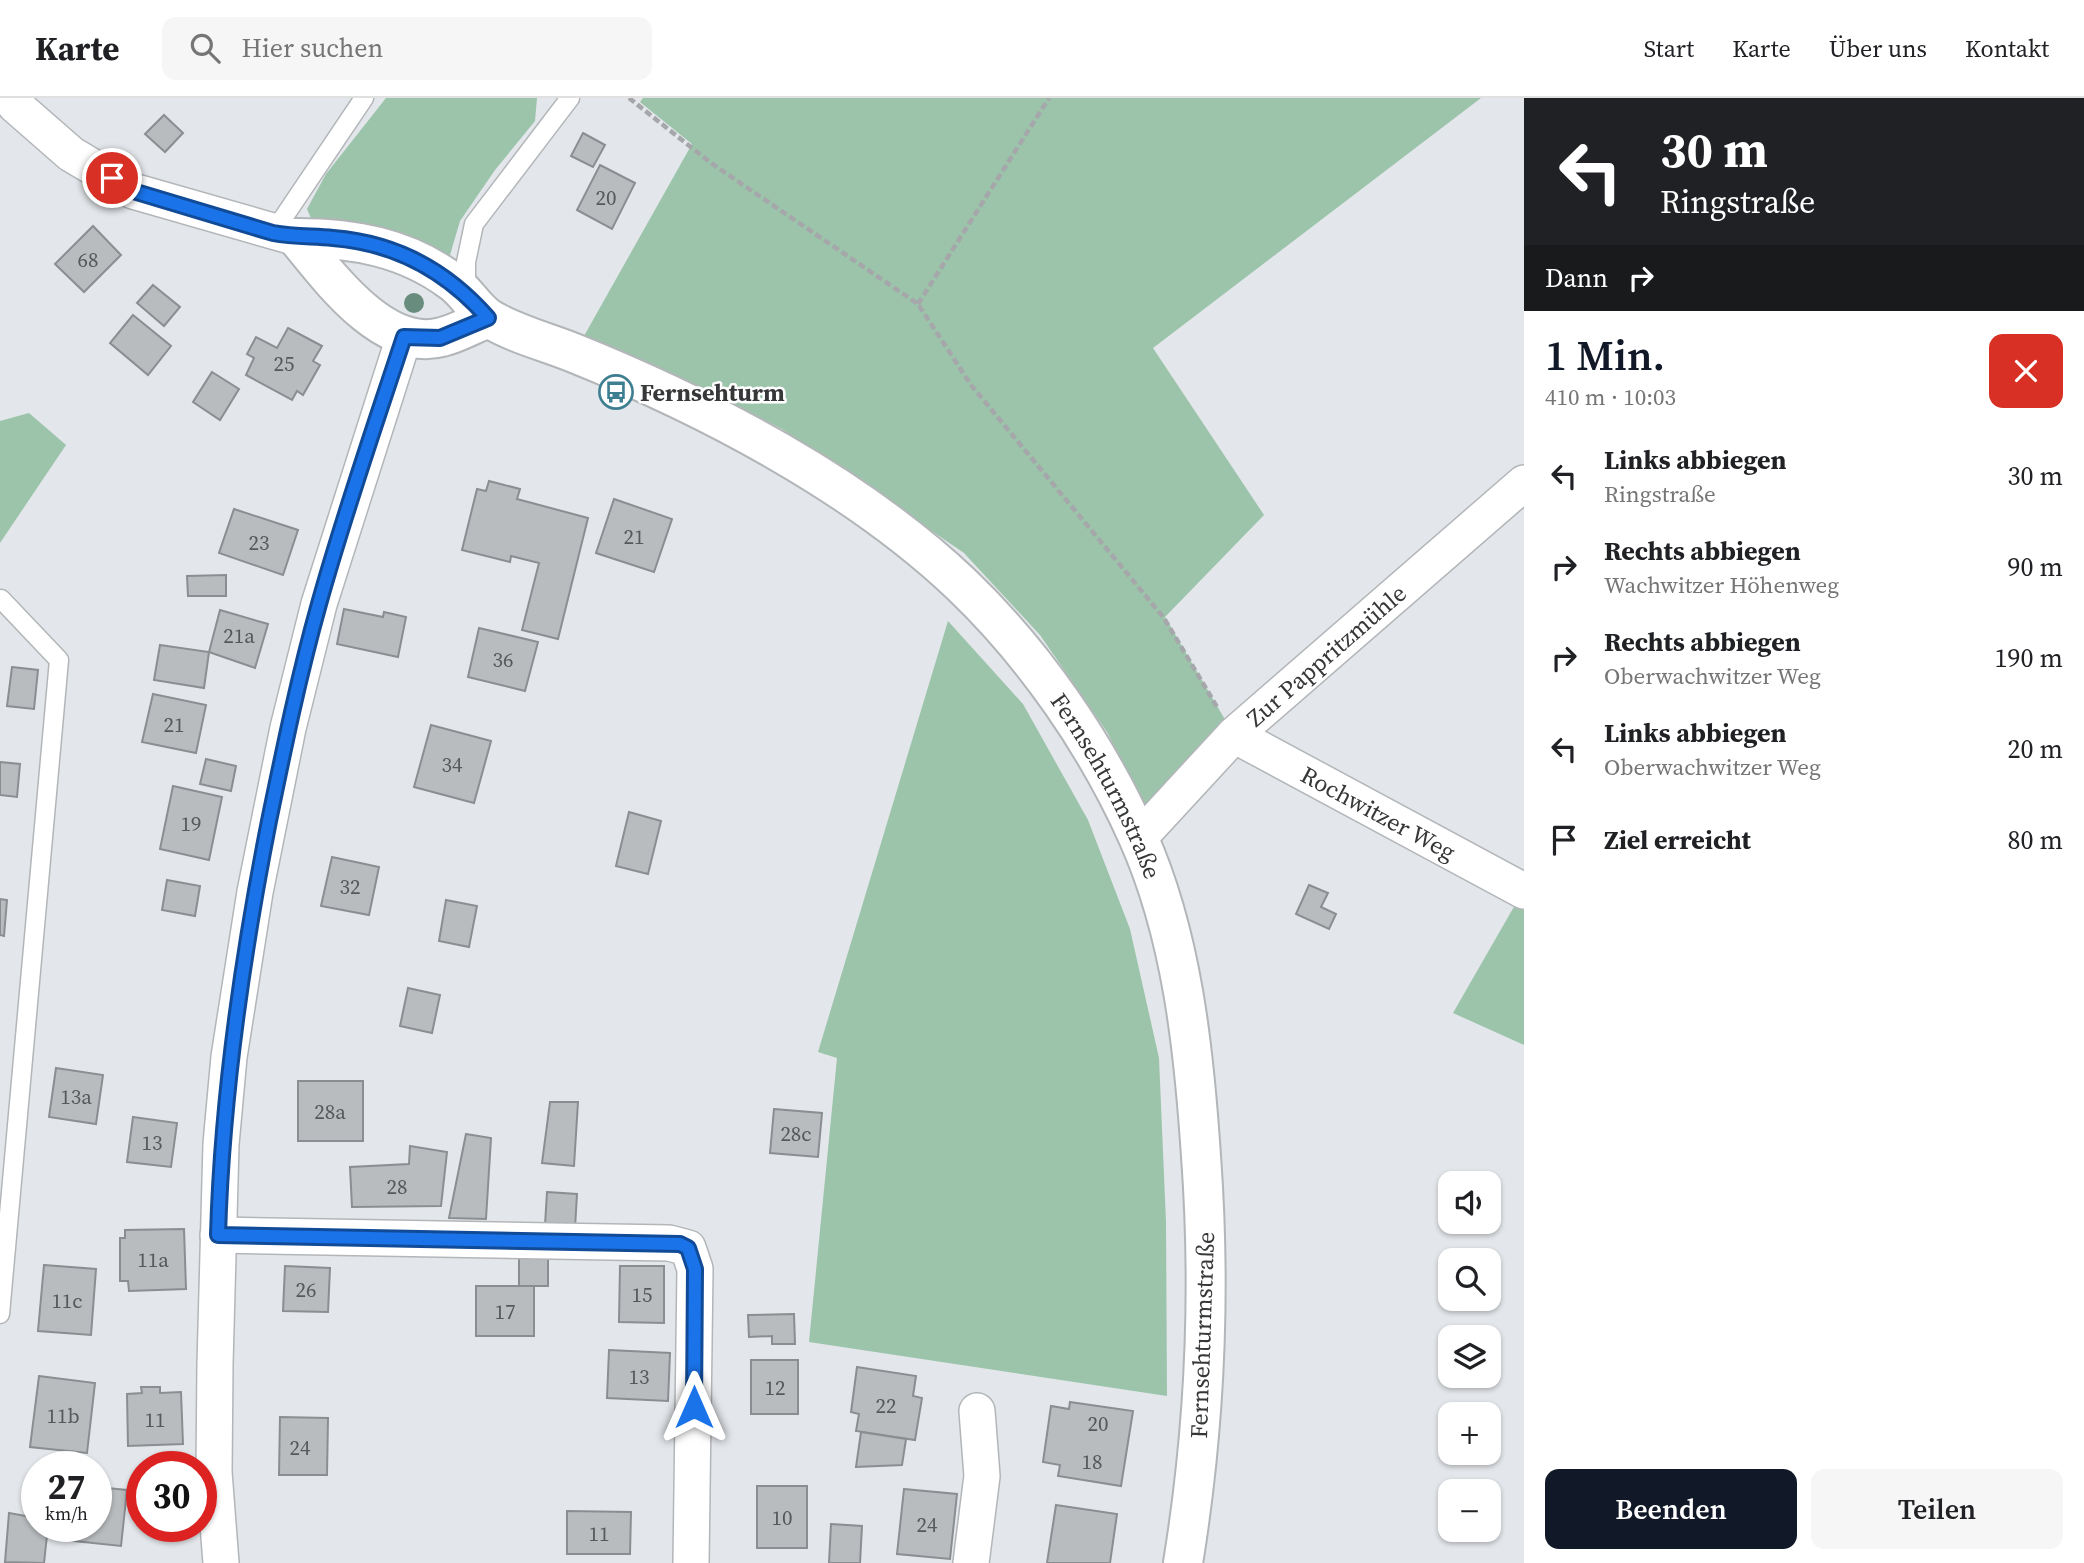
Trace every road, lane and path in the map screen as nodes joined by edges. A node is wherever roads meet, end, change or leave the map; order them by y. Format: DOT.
graph roads {
  1 [pos="12,98"];
  2 [pos="364,98"];
  3 [pos="570,98"];
  4 [pos="628,98"];
  5 [pos="1049,98"];
  6 [pos="285,235"];
  7 [pos="918,304"];
  8 [pos="477,306"];
  9 [pos="404,337"];
  10 [pos="1524,483"];
  11 [pos="1,599"];
  12 [pos="1234,735"];
  13 [pos="1139,838"];
  14 [pos="1524,891"];
  15 [pos="218,1235"];
  16 [pos="0,1314"];
  17 [pos="978,1411"];
  18 [pos="221,1563"];
  19 [pos="691,1563"];
  20 [pos="971,1563"];
  21 [pos="1183,1563"];
  1 -- 6 [label="street"];
  2 -- 6 [label="lane"];
  3 -- 8 [label="lane"];
  4 -- 7 [label="path"];
  5 -- 7 [label="path"];
  6 -- 8 [label="street, Fernsehturmstraße"];
  6 -- 9 [label="street"];
  7 -- 12 [label="path"];
  8 -- 9 [label="street"];
  8 -- 13 [label="street, Fernsehturmstraße"];
  9 -- 15 [label="street"];
  10 -- 12 [label="street, Zur Pappritzmühle"];
  11 -- 16 [label="lane"];
  12 -- 13 [label="street, Zur Pappritzmühle"];
  12 -- 14 [label="street, Rochwitzer Weg"];
  13 -- 21 [label="street, Fernsehturmstraße"];
  15 -- 18 [label="street"];
  15 -- 19 [label="street"];
  17 -- 20 [label="street"];
}
